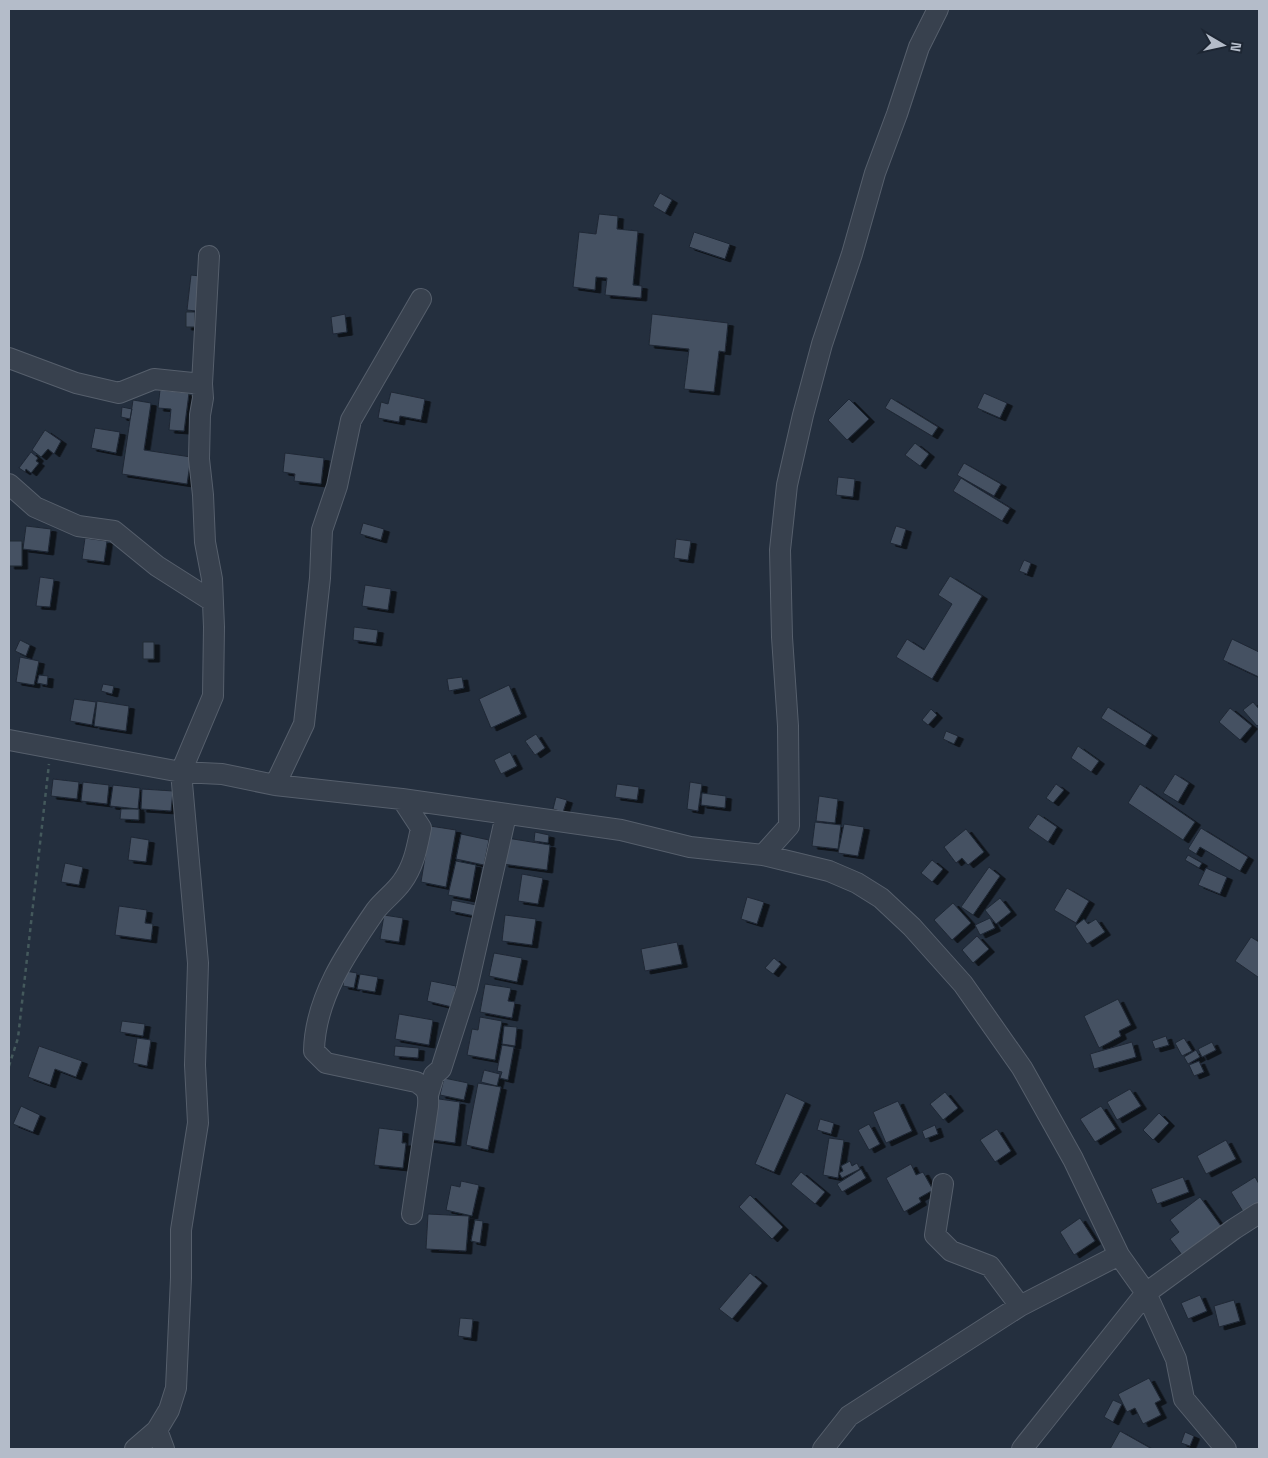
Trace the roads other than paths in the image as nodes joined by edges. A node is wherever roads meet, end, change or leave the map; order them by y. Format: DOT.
graph roads {
  1 [pos="938,9"];
  2 [pos="210,256"];
  3 [pos="421,299"];
  4 [pos="9,358"];
  5 [pos="202,384"];
  6 [pos="9,484"];
  7 [pos="212,601"];
  8 [pos="9,740"];
  9 [pos="182,772"];
  10 [pos="275,785"];
  11 [pos="402,799"];
  12 [pos="506,815"];
  13 [pos="763,856"];
  14 [pos="428,1095"];
  15 [pos="943,1184"];
  16 [pos="1259,1213"];
  17 [pos="412,1214"];
  18 [pos="1119,1255"];
  19 [pos="1146,1293"];
  20 [pos="1020,1306"];
  21 [pos="157,1430"];
  22 [pos="135,1449"];
  23 [pos="164,1449"];
  24 [pos="823,1449"];
  25 [pos="1022,1449"];
  26 [pos="1226,1449"];
  1 -- 13 [label="street"];
  2 -- 5 [label="street"];
  3 -- 10 [label="street"];
  4 -- 5 [label="street"];
  5 -- 7 [label="street"];
  6 -- 7 [label="street"];
  7 -- 9 [label="street"];
  8 -- 9 [label="street"];
  9 -- 10 [label="street"];
  9 -- 21 [label="street"];
  10 -- 11 [label="street"];
  11 -- 12 [label="street"];
  11 -- 14 [label="street"];
  12 -- 13 [label="street"];
  12 -- 14 [label="street"];
  13 -- 18 [label="street"];
  14 -- 17 [label="street"];
  15 -- 20 [label="street"];
  16 -- 19 [label="street"];
  18 -- 19 [label="street"];
  18 -- 20 [label="street"];
  19 -- 25 [label="street"];
  19 -- 26 [label="street"];
  20 -- 24 [label="street"];
  21 -- 22 [label="street"];
  21 -- 23 [label="street"];
}
